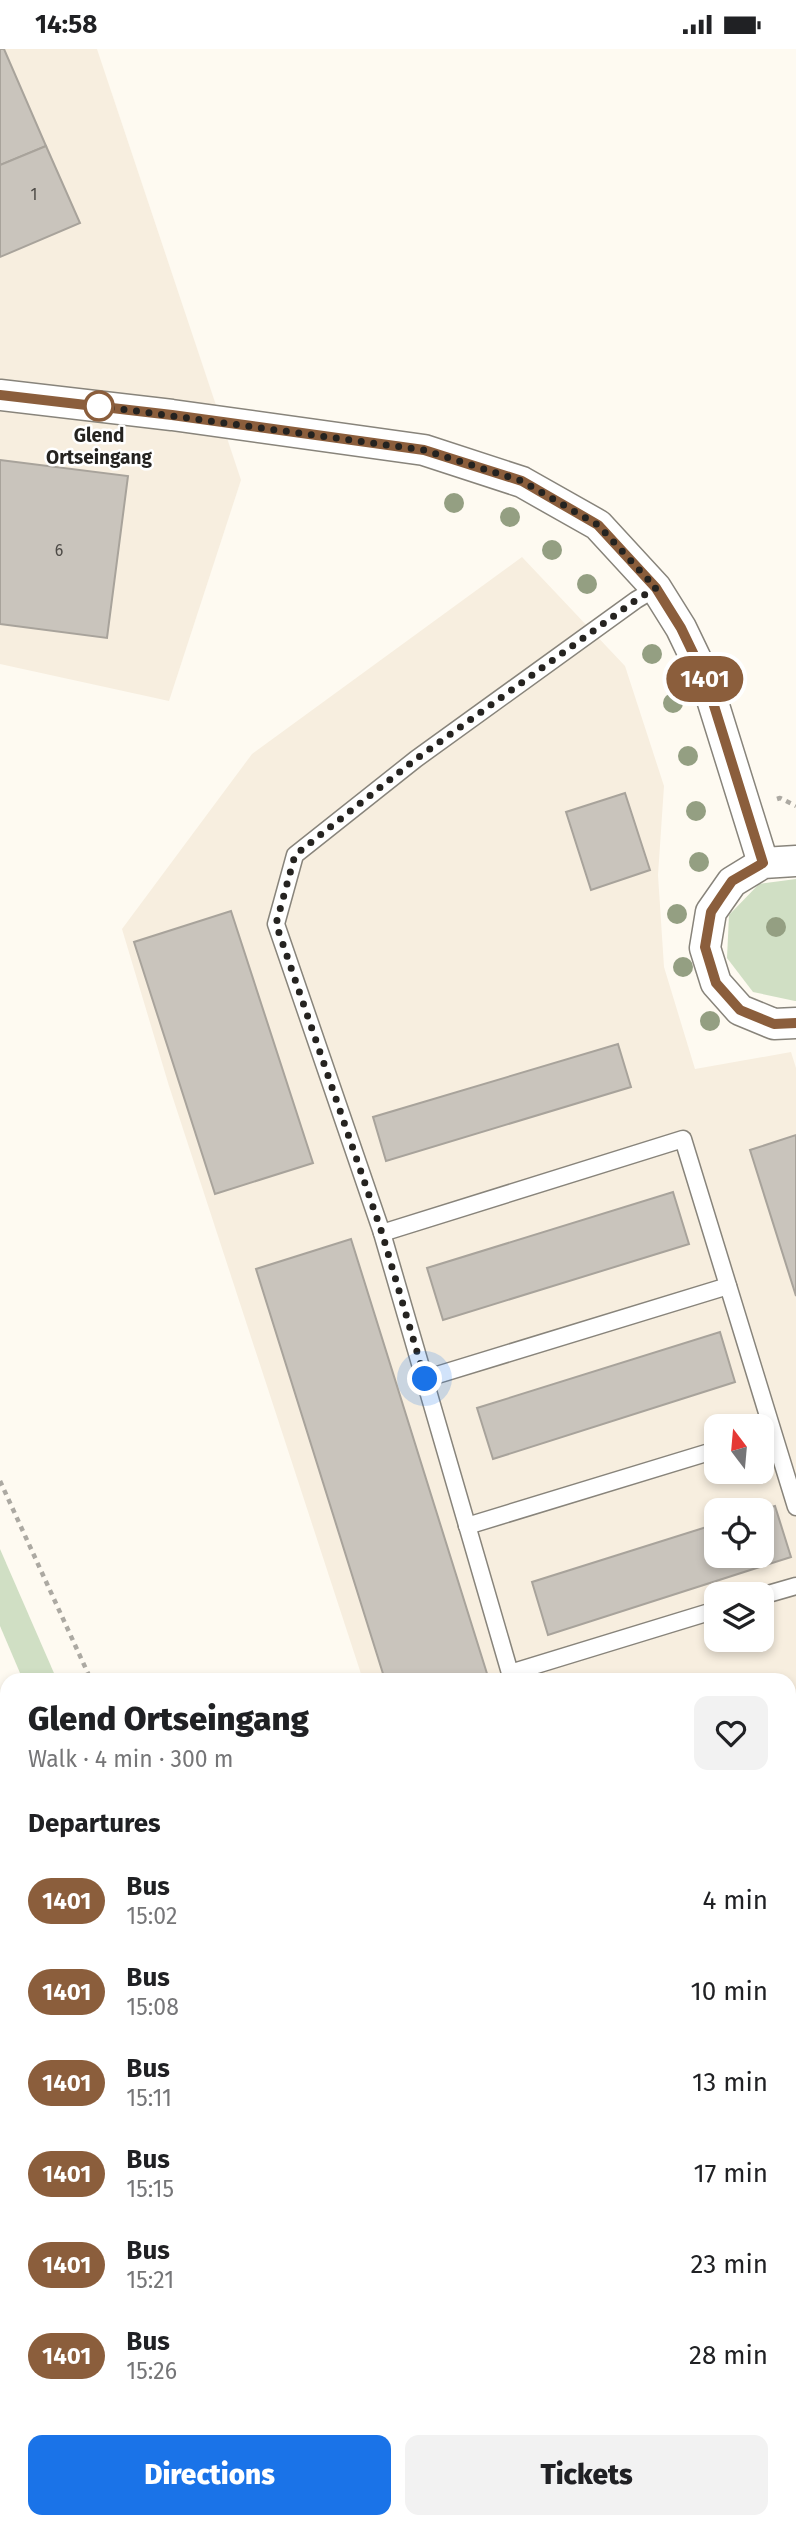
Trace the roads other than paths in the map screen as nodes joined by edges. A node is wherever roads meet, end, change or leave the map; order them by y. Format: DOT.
graph roads {
  1 [pos="0,395"];
  2 [pos="656,588"];
  3 [pos="796,861"];
  4 [pos="763,863"];
  5 [pos="796,1023"];
  6 [pos="382,1233"];
  7 [pos="728,1286"];
  8 [pos="425,1379"];
  9 [pos="762,1414"];
  10 [pos="774,1452"];
  11 [pos="704,1454"];
  12 [pos="796,1507"];
  13 [pos="467,1526"];
  14 [pos="796,1586"];
  15 [pos="774,1592"];
  16 [pos="704,1614"];
  1 -- 2 [label="street"];
  2 -- 4 [label="street"];
  2 -- 6 [label="lane"];
  3 -- 4 [label="street"];
  4 -- 5 [label="street"];
  6 -- 7 [label="lane"];
  6 -- 8 [label="lane"];
  7 -- 8 [label="lane"];
  7 -- 9 [label="lane"];
  8 -- 13 [label="lane"];
  10 -- 12 [label="lane"];
  11 -- 13 [label="lane"];
  13 -- 16 [label="lane"];
  14 -- 15 [label="lane"];
}
